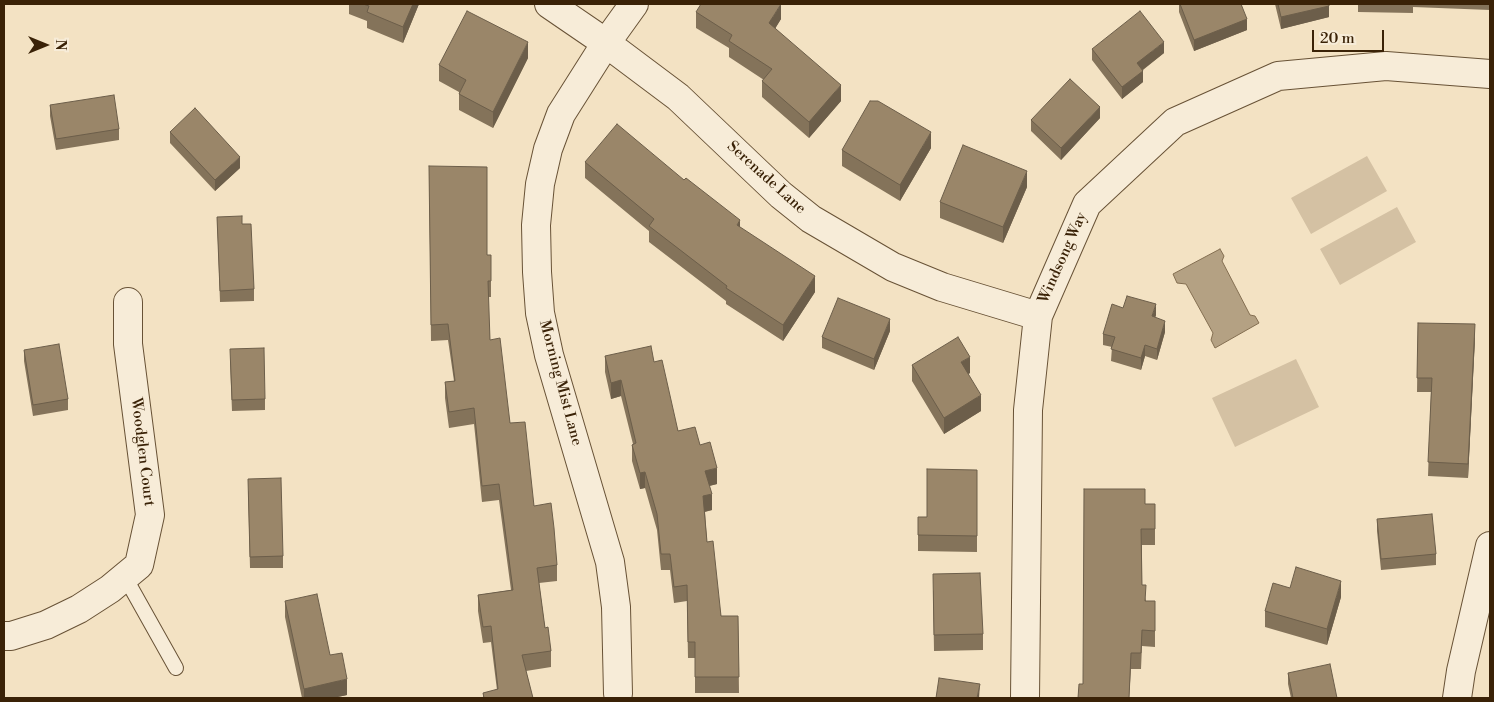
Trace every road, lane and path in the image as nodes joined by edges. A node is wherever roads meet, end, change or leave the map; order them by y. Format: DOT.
graph roads {
  1 [pos="549,4"];
  2 [pos="634,4"];
  3 [pos="606,43"];
  4 [pos="1490,74"];
  5 [pos="128,302"];
  6 [pos="1038,316"];
  7 [pos="1490,546"];
  8 [pos="125,577"];
  9 [pos="4,636"];
  10 [pos="176,668"];
  11 [pos="618,694"];
  12 [pos="1025,698"];
  13 [pos="1458,698"];
  1 -- 3 [label="street, Serenade Lane"];
  2 -- 3 [label="street, Morning Mist Lane"];
  3 -- 6 [label="street, Serenade Lane"];
  3 -- 11 [label="street, Morning Mist Lane"];
  4 -- 6 [label="street, Windsong Way"];
  5 -- 8 [label="street, Woodglen Court"];
  6 -- 12 [label="street, Windsong Way"];
  7 -- 13 [label="street"];
  8 -- 9 [label="street, Woodglen Court"];
  8 -- 10 [label="lane"];
}
